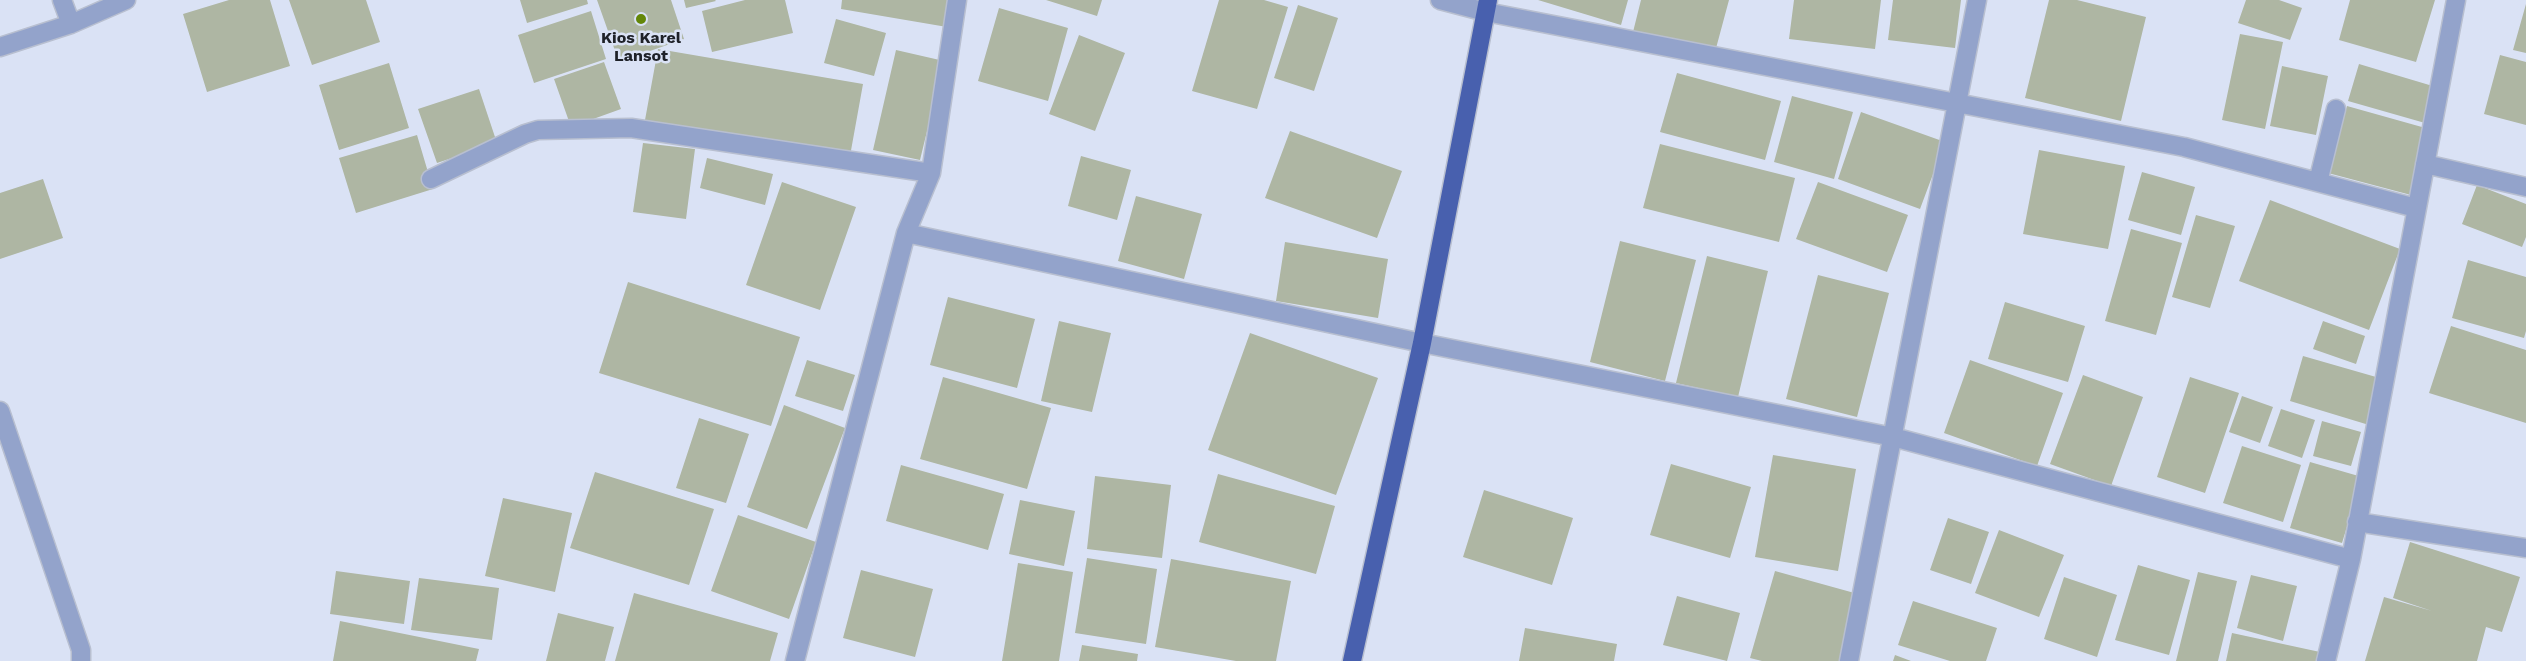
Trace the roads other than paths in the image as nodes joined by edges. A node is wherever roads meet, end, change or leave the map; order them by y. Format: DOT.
graph roads {
  1 [pos="62,0"];
  2 [pos="126,0"];
  3 [pos="957,0"];
  4 [pos="1440,0"];
  5 [pos="1977,0"];
  6 [pos="2456,0"];
  7 [pos="1487,6"];
  8 [pos="71,24"];
  9 [pos="0,47"];
  10 [pos="1958,103"];
  11 [pos="2336,109"];
  12 [pos="2425,164"];
  13 [pos="931,173"];
  14 [pos="431,179"];
  15 [pos="2318,182"];
  16 [pos="2526,188"];
  17 [pos="2416,208"];
  18 [pos="906,233"];
  19 [pos="1422,343"];
  20 [pos="0,411"];
  21 [pos="1893,437"];
  22 [pos="2357,522"];
  23 [pos="2526,548"];
  24 [pos="2351,559"];
  25 [pos="81,661"];
  26 [pos="795,661"];
  27 [pos="1352,661"];
  28 [pos="1849,661"];
  29 [pos="2326,661"];
  1 -- 8 [label="street"];
  2 -- 8 [label="street"];
  3 -- 13 [label="street"];
  4 -- 7 [label="street"];
  5 -- 10 [label="street"];
  6 -- 12 [label="street"];
  7 -- 10 [label="street"];
  7 -- 19 [label="highway"];
  8 -- 9 [label="street"];
  10 -- 15 [label="street"];
  10 -- 21 [label="street"];
  11 -- 15 [label="street"];
  12 -- 16 [label="street"];
  12 -- 17 [label="street"];
  13 -- 14 [label="street"];
  13 -- 18 [label="street"];
  15 -- 17 [label="street"];
  17 -- 22 [label="street"];
  18 -- 19 [label="street"];
  18 -- 26 [label="street"];
  19 -- 21 [label="street"];
  19 -- 27 [label="highway"];
  20 -- 25 [label="street"];
  21 -- 24 [label="street"];
  21 -- 28 [label="street"];
  22 -- 23 [label="street"];
  22 -- 24 [label="street"];
  24 -- 29 [label="street"];
}
